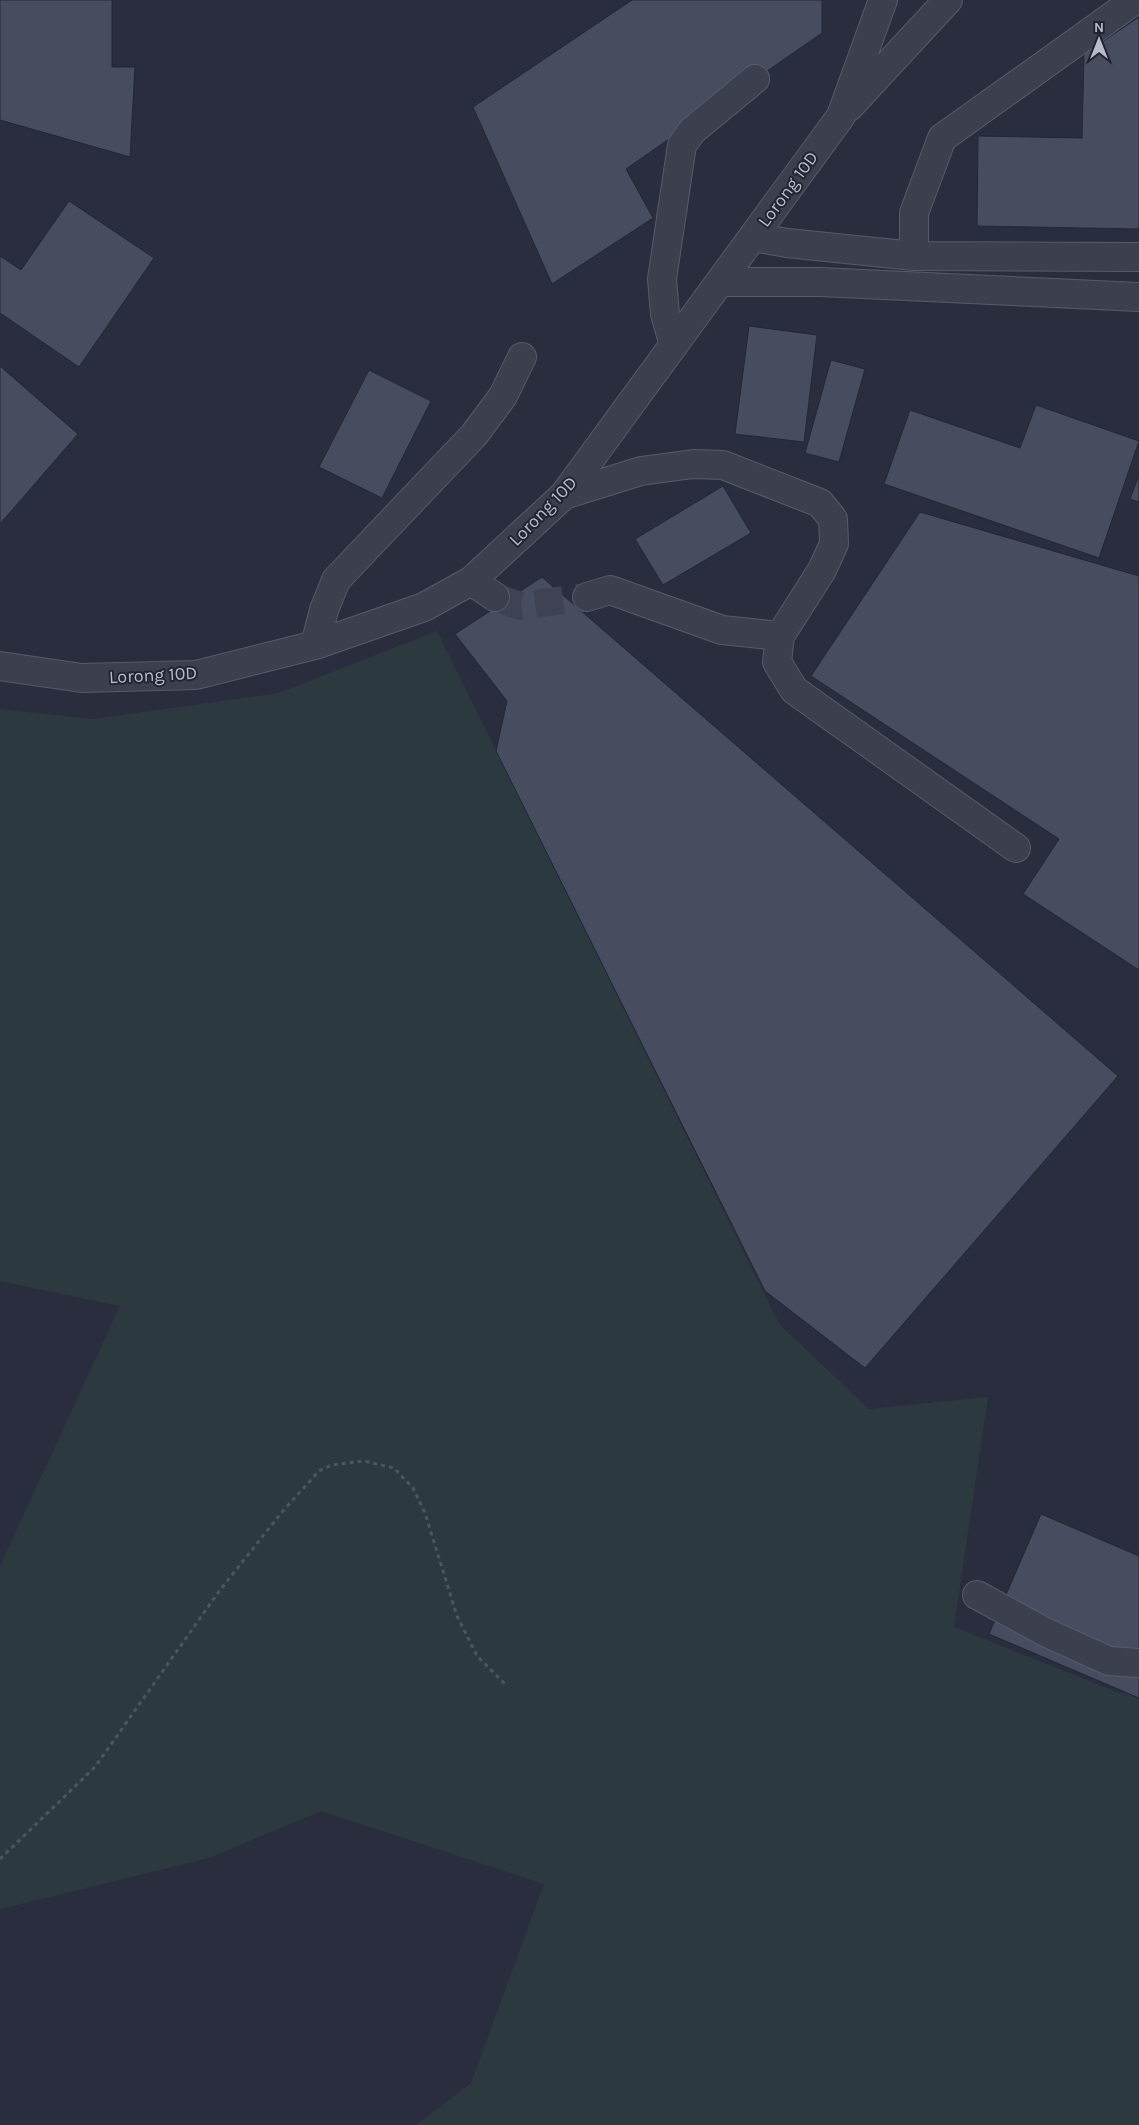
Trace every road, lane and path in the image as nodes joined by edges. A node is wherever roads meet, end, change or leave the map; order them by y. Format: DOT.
graph roads {
  1 [pos="883,0"];
  2 [pos="948,0"];
  3 [pos="1135,0"];
  4 [pos="755,79"];
  5 [pos="841,116"];
  6 [pos="753,237"];
  7 [pos="914,256"];
  8 [pos="1139,258"];
  9 [pos="720,282"];
  10 [pos="1139,297"];
  11 [pos="674,345"];
  12 [pos="522,357"];
  13 [pos="564,495"];
  14 [pos="472,581"];
  15 [pos="495,597"];
  16 [pos="587,597"];
  17 [pos="780,636"];
  18 [pos="315,645"];
  19 [pos="0,666"];
  20 [pos="1016,848"];
  21 [pos="976,1595"];
  22 [pos="1139,1662"];
  23 [pos="506,1685"];
  24 [pos="0,1859"];
  1 -- 5 [label="street, Lorong 10D"];
  2 -- 5 [label="street"];
  3 -- 7 [label="street"];
  4 -- 11 [label="street"];
  5 -- 6 [label="street, Lorong 10D"];
  6 -- 7 [label="street"];
  6 -- 9 [label="street, Lorong 10D"];
  7 -- 8 [label="street"];
  9 -- 10 [label="street"];
  9 -- 11 [label="street, Lorong 10D"];
  11 -- 13 [label="street, Lorong 10D"];
  12 -- 18 [label="street"];
  13 -- 14 [label="street, Lorong 10D"];
  13 -- 17 [label="street"];
  14 -- 15 [label="street"];
  14 -- 18 [label="street, Lorong 10D"];
  16 -- 17 [label="street"];
  17 -- 20 [label="street"];
  18 -- 19 [label="street, Lorong 10D"];
  21 -- 22 [label="street"];
  23 -- 24 [label="path"];
}
